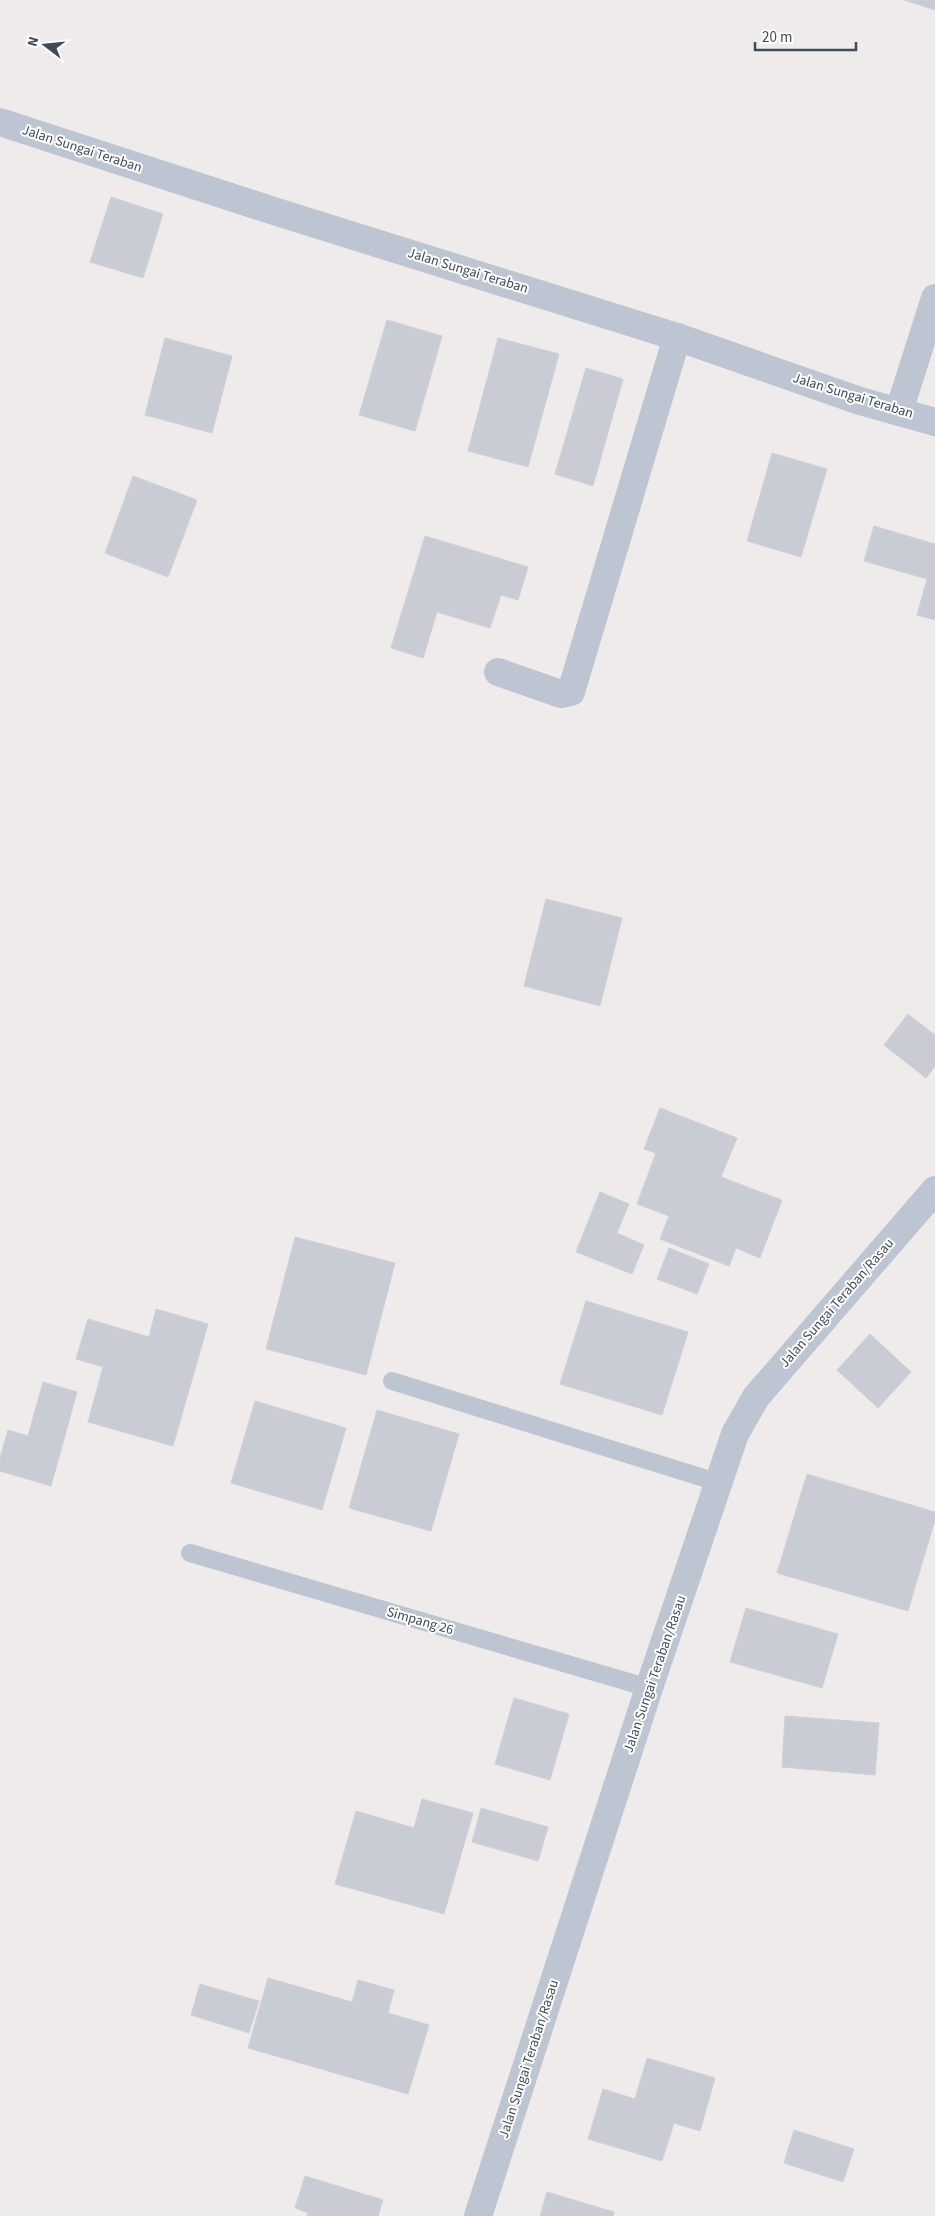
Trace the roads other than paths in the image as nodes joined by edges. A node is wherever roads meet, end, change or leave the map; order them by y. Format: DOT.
graph roads {
  1 [pos="0,122"];
  2 [pos="935,298"];
  3 [pos="677,337"];
  4 [pos="900,411"];
  5 [pos="935,422"];
  6 [pos="498,672"];
  7 [pos="935,1190"];
  8 [pos="392,1381"];
  9 [pos="720,1483"];
  10 [pos="190,1553"];
  11 [pos="649,1688"];
  12 [pos="478,2216"];
  1 -- 3 [label="street, Jalan Sungai Teraban"];
  2 -- 4 [label="street"];
  3 -- 4 [label="street, Jalan Sungai Teraban"];
  3 -- 6 [label="street"];
  4 -- 5 [label="street, Jalan Sungai Teraban"];
  7 -- 9 [label="street, Jalan Sungai Teraban/Rasau"];
  8 -- 9 [label="lane"];
  9 -- 11 [label="street, Jalan Sungai Teraban/Rasau"];
  10 -- 11 [label="lane, Simpang 26"];
  11 -- 12 [label="street, Jalan Sungai Teraban/Rasau"];
}
